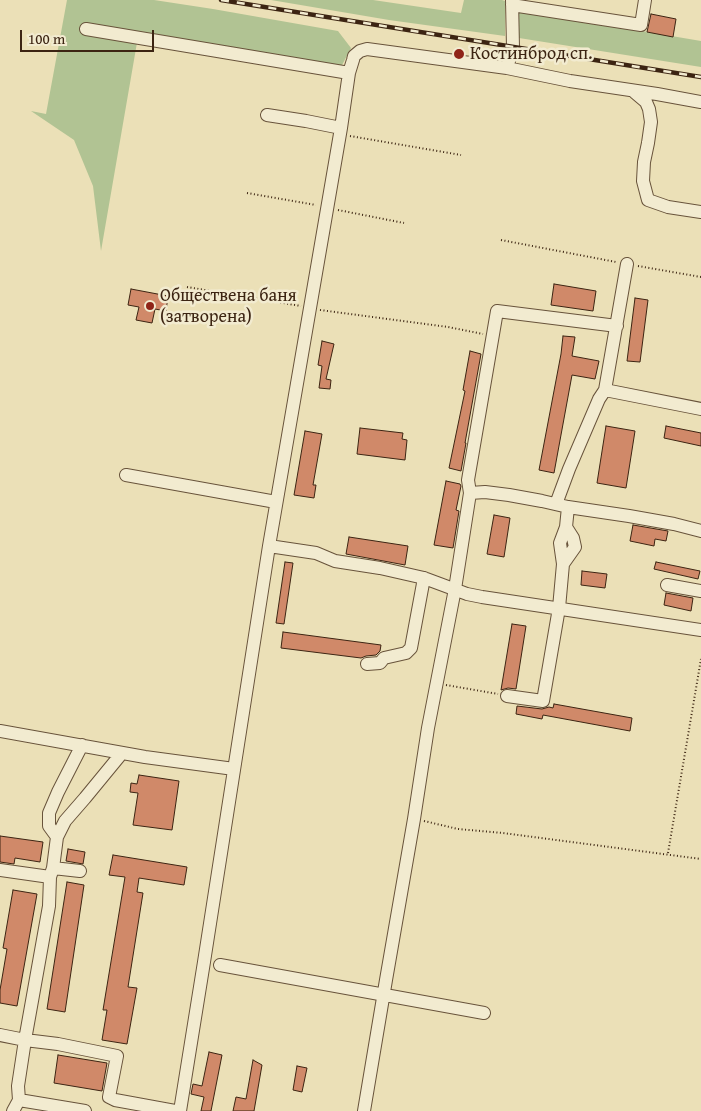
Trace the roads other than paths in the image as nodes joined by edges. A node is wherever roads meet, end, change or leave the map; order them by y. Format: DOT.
graph roads {
  1 [pos="645,0"];
  2 [pos="512,2"];
  3 [pos="86,29"];
  4 [pos="507,68"];
  5 [pos="349,74"];
  6 [pos="631,90"];
  7 [pos="701,102"];
  8 [pos="267,115"];
  9 [pos="341,132"];
  10 [pos="701,212"];
  11 [pos="627,264"];
  12 [pos="617,326"];
  13 [pos="605,390"];
  14 [pos="701,409"];
  15 [pos="126,475"];
  16 [pos="470,493"];
  17 [pos="276,502"];
  18 [pos="562,505"];
  19 [pos="701,531"];
  20 [pos="269,546"];
  21 [pos="424,578"];
  22 [pos="667,585"];
  23 [pos="455,589"];
  24 [pos="701,591"];
  25 [pos="559,608"];
  26 [pos="701,630"];
  27 [pos="367,664"];
  28 [pos="507,696"];
  29 [pos="0,732"];
  30 [pos="82,746"];
  31 [pos="122,753"];
  32 [pos="234,769"];
  33 [pos="57,837"];
  34 [pos="0,870"];
  35 [pos="80,871"];
  36 [pos="52,872"];
  37 [pos="220,965"];
  38 [pos="383,995"];
  39 [pos="484,1013"];
  40 [pos="0,1035"];
  41 [pos="25,1040"];
  42 [pos="16,1106"];
  43 [pos="85,1111"];
  44 [pos="175,1111"];
  45 [pos="180,1111"];
  46 [pos="364,1111"];
  1 -- 2 [label="street"];
  2 -- 4 [label="street"];
  3 -- 5 [label="street"];
  4 -- 5 [label="street"];
  4 -- 6 [label="street"];
  5 -- 9 [label="street"];
  6 -- 7 [label="street"];
  6 -- 10 [label="street"];
  8 -- 9 [label="street"];
  9 -- 17 [label="street"];
  11 -- 12 [label="street"];
  12 -- 13 [label="street"];
  12 -- 16 [label="street"];
  13 -- 14 [label="street"];
  13 -- 18 [label="street"];
  15 -- 17 [label="street"];
  16 -- 18 [label="street"];
  16 -- 23 [label="street"];
  17 -- 20 [label="street"];
  18 -- 19 [label="street"];
  18 -- 25 [label="street"];
  20 -- 21 [label="street"];
  20 -- 32 [label="street"];
  21 -- 23 [label="street"];
  21 -- 27 [label="street"];
  22 -- 24 [label="street"];
  23 -- 25 [label="street"];
  23 -- 38 [label="street"];
  25 -- 26 [label="street"];
  25 -- 28 [label="street"];
  29 -- 30 [label="street"];
  30 -- 31 [label="street"];
  30 -- 33 [label="street"];
  31 -- 32 [label="street"];
  31 -- 33 [label="street"];
  32 -- 45 [label="street"];
  33 -- 36 [label="street"];
  34 -- 36 [label="street"];
  35 -- 36 [label="street"];
  36 -- 41 [label="street"];
  37 -- 38 [label="street"];
  38 -- 39 [label="street"];
  38 -- 46 [label="street"];
  40 -- 41 [label="street"];
  41 -- 42 [label="street"];
  41 -- 44 [label="street"];
  42 -- 43 [label="street"];
}
